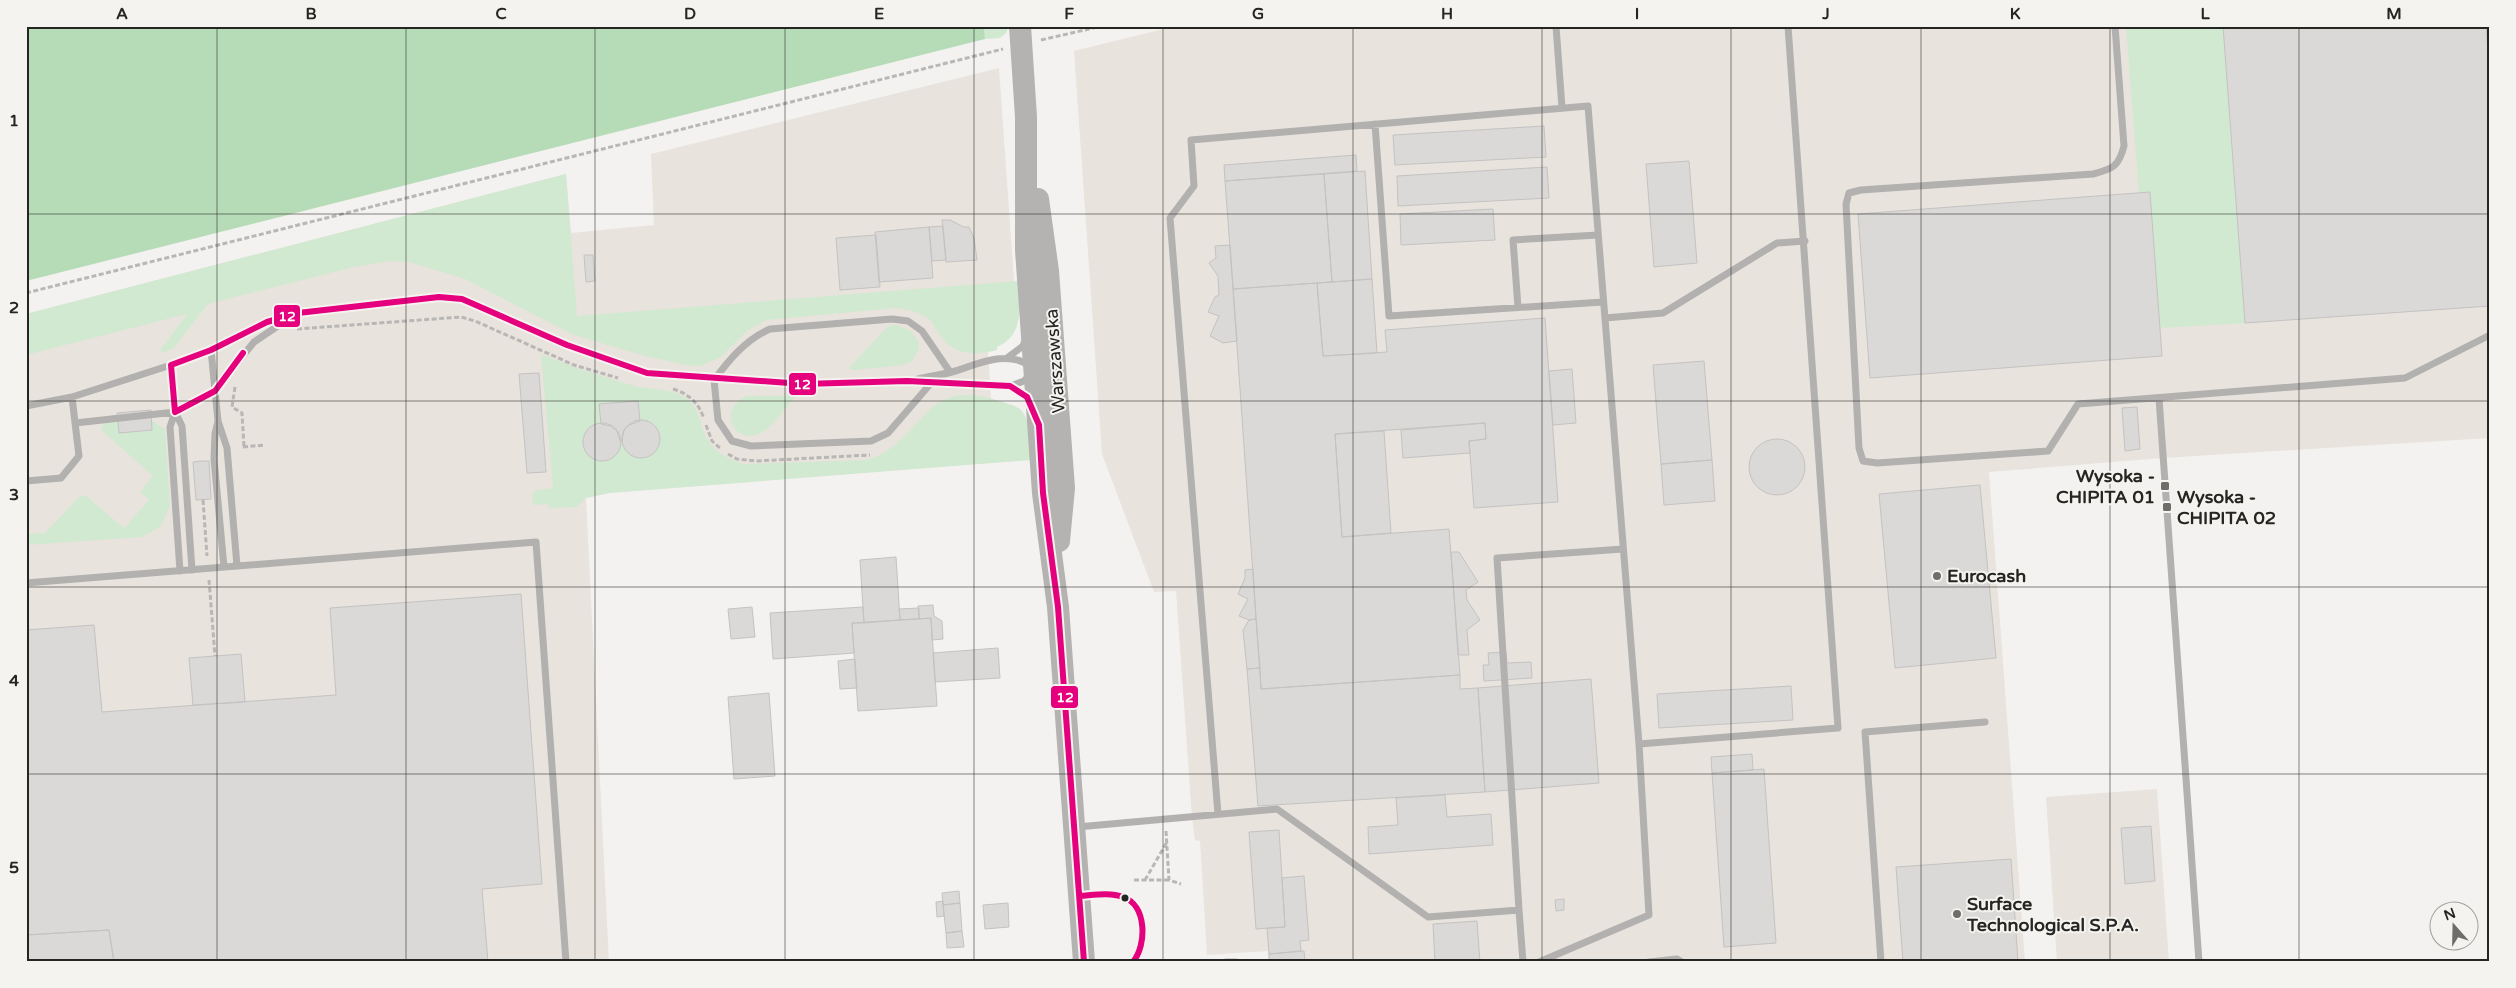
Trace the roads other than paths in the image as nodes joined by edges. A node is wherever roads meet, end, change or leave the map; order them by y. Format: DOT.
graph roads {
  1 [pos="1556,26"];
  2 [pos="1788,26"];
  3 [pos="2115,26"];
  4 [pos="1021,35"];
  5 [pos="1562,108"];
  6 [pos="1026,117"];
  7 [pos="1376,124"];
  8 [pos="1598,235"];
  9 [pos="1805,241"];
  10 [pos="1604,302"];
  11 [pos="1518,308"];
  12 [pos="298,313"];
  13 [pos="1605,318"];
  14 [pos="1032,323"];
  15 [pos="1053,335"];
  16 [pos="2490,335"];
  17 [pos="211,350"];
  18 [pos="1007,358"];
  19 [pos="171,365"];
  20 [pos="950,372"];
  21 [pos="1040,378"];
  22 [pos="714,380"];
  23 [pos="907,381"];
  24 [pos="932,382"];
  25 [pos="1010,386"];
  26 [pos="215,391"];
  27 [pos="72,397"];
  28 [pos="2159,398"];
  29 [pos="26,406"];
  30 [pos="175,412"];
  31 [pos="218,421"];
  32 [pos="75,423"];
  33 [pos="1039,425"];
  34 [pos="26,481"];
  35 [pos="1623,549"];
  36 [pos="237,566"];
  37 [pos="224,567"];
  38 [pos="180,570"];
  39 [pos="192,570"];
  40 [pos="26,583"];
  41 [pos="1058,607"];
  42 [pos="1985,722"];
  43 [pos="1639,744"];
  44 [pos="1218,814"];
  45 [pos="1074,827"];
  46 [pos="1080,896"];
  47 [pos="1519,910"];
  48 [pos="1654,961"];
  49 [pos="566,962"];
  50 [pos="1084,962"];
  51 [pos="1133,962"];
  52 [pos="1226,962"];
  53 [pos="1236,962"];
  54 [pos="1523,962"];
  55 [pos="1540,962"];
  56 [pos="1682,962"];
  57 [pos="1882,962"];
  58 [pos="2199,962"];
  1 -- 5 [label="lane"];
  2 -- 9 [label="lane"];
  3 -- 28 [label="lane"];
  4 -- 6 [label="main road, Warszawska"];
  5 -- 7 [label="lane"];
  5 -- 8 [label="lane"];
  6 -- 14 [label="main road, Warszawska"];
  6 -- 15 [label="main road, Warszawska"];
  7 -- 11 [label="lane"];
  7 -- 44 [label="lane"];
  8 -- 10 [label="lane"];
  8 -- 11 [label="lane"];
  9 -- 13 [label="lane"];
  9 -- 43 [label="lane"];
  10 -- 11 [label="lane"];
  10 -- 13 [label="lane"];
  12 -- 17 [label="lane"];
  12 -- 22 [label="lane"];
  12 -- 26 [label="lane"];
  13 -- 35 [label="lane"];
  14 -- 18 [label="lane"];
  14 -- 21 [label="main road, Warszawska"];
  15 -- 21 [label="lane"];
  15 -- 41 [label="main road, Warszawska"];
  16 -- 28 [label="lane"];
  17 -- 19 [label="lane"];
  17 -- 26 [label="lane"];
  18 -- 20 [label="lane"];
  18 -- 21 [label="lane"];
  19 -- 27 [label="lane"];
  19 -- 30 [label="lane"];
  20 -- 22 [label="lane"];
  20 -- 23 [label="lane"];
  21 -- 25 [label="lane"];
  21 -- 33 [label="main road, Warszawska"];
  22 -- 23 [label="lane"];
  22 -- 24 [label="lane"];
  23 -- 24 [label="lane"];
  24 -- 25 [label="lane"];
  25 -- 33 [label="lane"];
  26 -- 30 [label="lane"];
  26 -- 31 [label="lane"];
  27 -- 29 [label="lane"];
  27 -- 32 [label="lane"];
  28 -- 58 [label="lane"];
  30 -- 32 [label="lane"];
  30 -- 38 [label="lane"];
  30 -- 39 [label="lane"];
  31 -- 36 [label="lane"];
  31 -- 37 [label="lane"];
  32 -- 34 [label="lane"];
  33 -- 41 [label="main road, Warszawska"];
  35 -- 43 [label="lane"];
  35 -- 47 [label="lane"];
  36 -- 37 [label="lane"];
  36 -- 49 [label="lane"];
  37 -- 39 [label="lane"];
  38 -- 39 [label="lane"];
  38 -- 40 [label="lane"];
  41 -- 45 [label="main road, Warszawska"];
  42 -- 57 [label="lane"];
  43 -- 55 [label="lane"];
  44 -- 45 [label="lane"];
  44 -- 47 [label="lane"];
  45 -- 46 [label="main road, Warszawska"];
  46 -- 50 [label="main road, Warszawska"];
  46 -- 51 [label="lane"];
  47 -- 54 [label="lane"];
  48 -- 56 [label="lane"];
  52 -- 53 [label="lane"];
}
